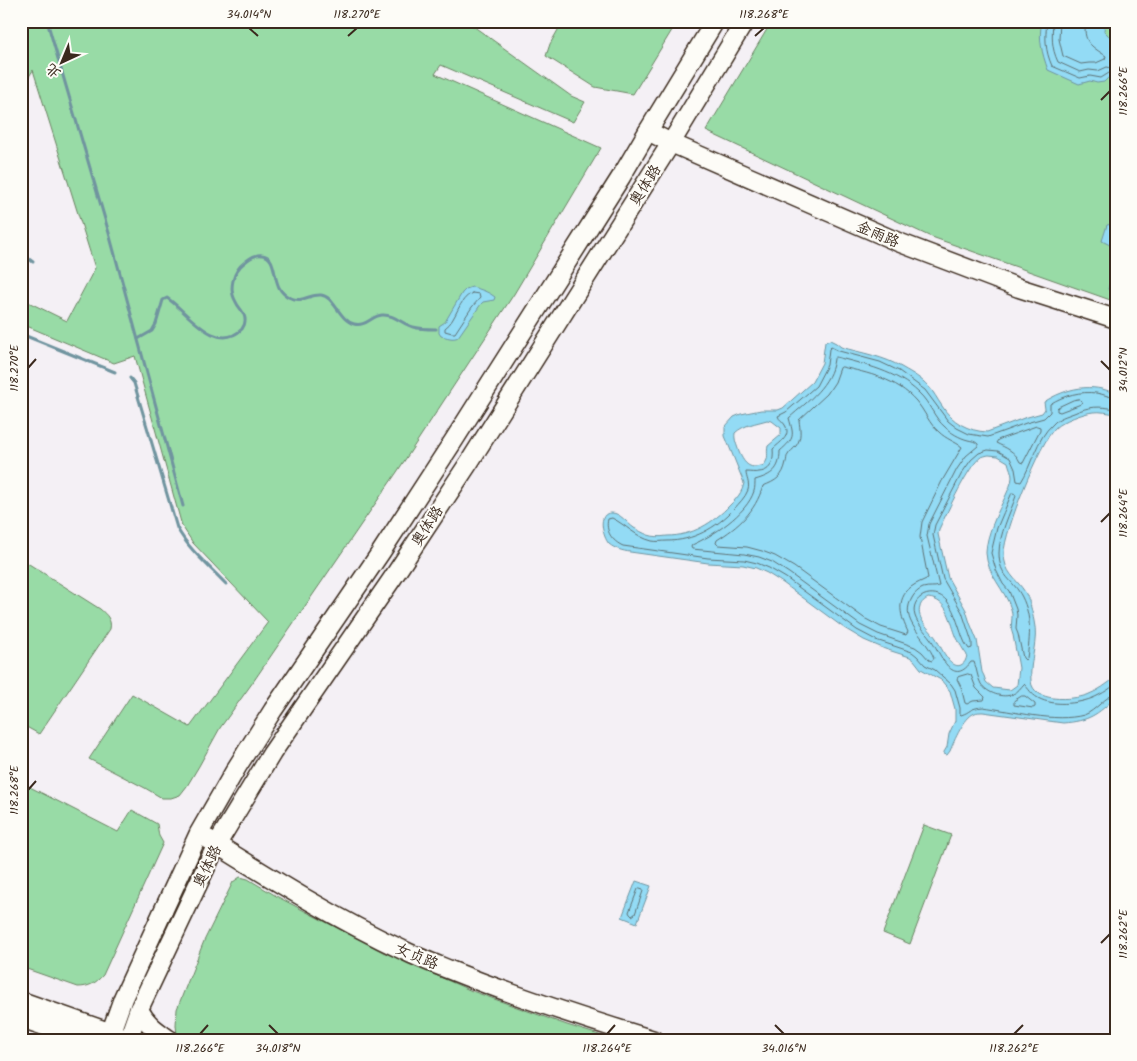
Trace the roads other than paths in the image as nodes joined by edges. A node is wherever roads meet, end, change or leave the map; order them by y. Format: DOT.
graph roads {
  1 [pos="715,21"];
  2 [pos="745,21"];
  3 [pos="648,131"];
  4 [pos="671,143"];
  5 [pos="1116,319"];
  6 [pos="199,833"];
  7 [pos="217,844"];
  8 [pos="123,998"];
  9 [pos="21,1001"];
  10 [pos="139,1009"];
  11 [pos="21,1018"];
  12 [pos="64,1029"];
  13 [pos="109,1036"];
  14 [pos="129,1039"];
  15 [pos="85,1040"];
  16 [pos="170,1040"];
  17 [pos="654,1040"];
  1 -- 3 [label="main road, 奥体路"];
  2 -- 4 [label="main road, 奥体路"];
  3 -- 4 [label="main road, 金雨路"];
  3 -- 6 [label="main road, 奥体路"];
  4 -- 5 [label="main road, 金雨路"];
  4 -- 7 [label="main road, 奥体路"];
  6 -- 7 [label="main road, 女贞路"];
  6 -- 8 [label="main road, 奥体路"];
  7 -- 10 [label="main road, 奥体路"];
  7 -- 17 [label="main road, 女贞路"];
  8 -- 12 [label="main road"];
  8 -- 13 [label="main road, 奥体路"];
  9 -- 12 [label="main road"];
  10 -- 14 [label="main road, 奥体路"];
  10 -- 16 [label="main road"];
  11 -- 12 [label="main road"];
  12 -- 13 [label="main road"];
  12 -- 15 [label="main road"];
  13 -- 14 [label="main road"];
}
